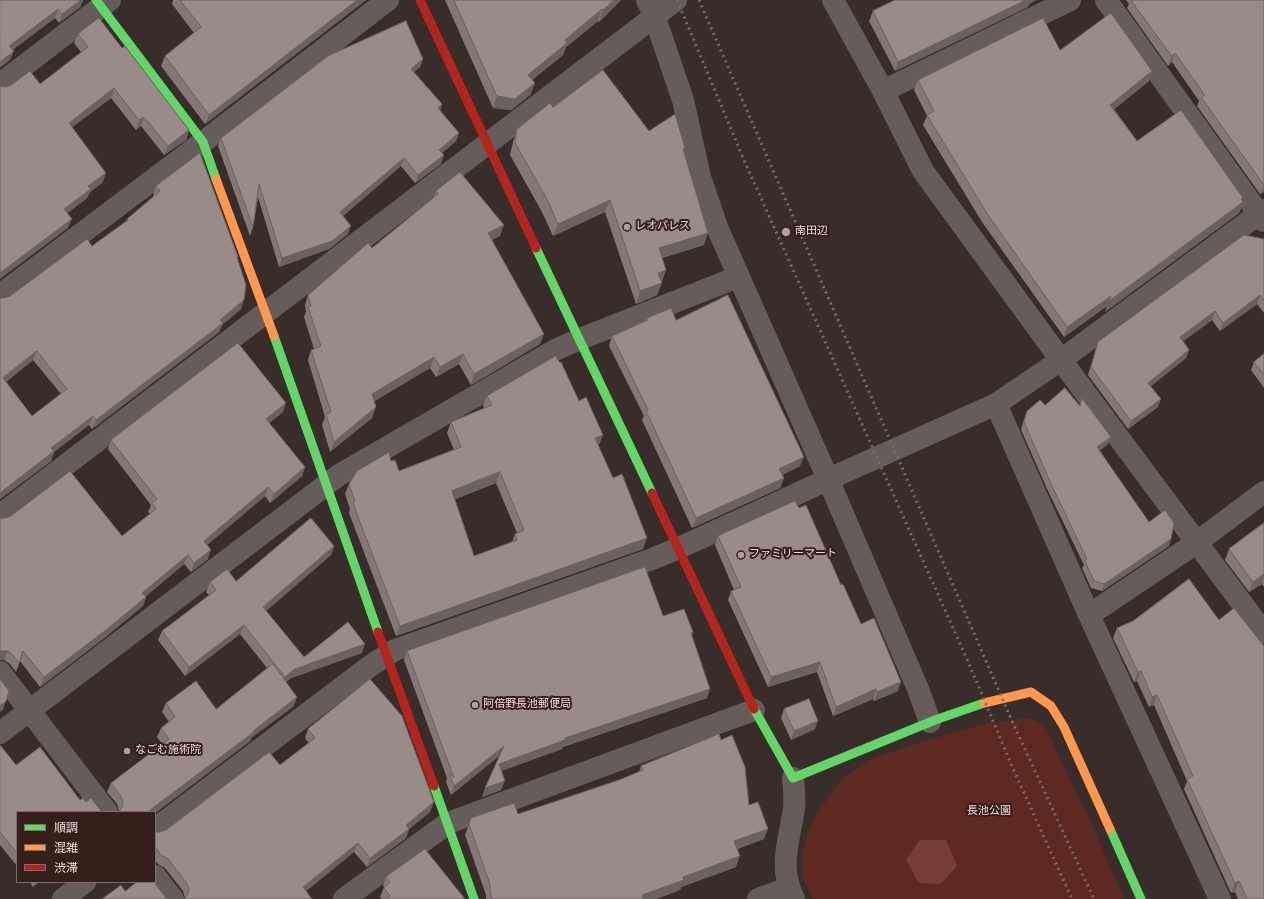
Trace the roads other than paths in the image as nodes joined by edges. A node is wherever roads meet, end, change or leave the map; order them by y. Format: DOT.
graph roads {
  1 [pos="388,0"];
  2 [pos="420,0"];
  3 [pos="676,0"];
  4 [pos="834,0"];
  5 [pos="1070,0"];
  6 [pos="1106,0"];
  7 [pos="102,2"];
  8 [pos="651,8"];
  9 [pos="0,84"];
  10 [pos="883,91"];
  11 [pos="203,142"];
  12 [pos="486,143"];
  13 [pos="1262,215"];
  14 [pos="738,277"];
  15 [pos="0,295"];
  16 [pos="266,312"];
  17 [pos="580,338"];
  18 [pos="1061,360"];
  19 [pos="996,404"];
  20 [pos="828,479"];
  21 [pos="327,484"];
  22 [pos="1264,492"];
  23 [pos="0,515"];
  24 [pos="1196,543"];
  25 [pos="679,548"];
  26 [pos="1089,615"];
  27 [pos="1264,633"];
  28 [pos="386,656"];
  29 [pos="0,672"];
  30 [pos="29,710"];
  31 [pos="754,710"];
  32 [pos="930,722"];
  33 [pos="0,733"];
  34 [pos="794,778"];
  35 [pos="106,811"];
  36 [pos="448,823"];
  37 [pos="156,828"];
  38 [pos="156,877"];
  39 [pos="84,883"];
  40 [pos="791,893"];
  41 [pos="63,899"];
  42 [pos="173,899"];
  43 [pos="344,899"];
  44 [pos="474,899"];
  45 [pos="758,899"];
  46 [pos="1141,899"];
  47 [pos="1220,899"];
  1 -- 11 [label="street"];
  2 -- 12 [label="street"];
  3 -- 8 [label="street"];
  4 -- 10 [label="street"];
  5 -- 10 [label="street"];
  6 -- 13 [label="street"];
  7 -- 9 [label="street"];
  7 -- 11 [label="street"];
  8 -- 12 [label="street"];
  8 -- 14 [label="street"];
  10 -- 18 [label="street"];
  11 -- 15 [label="street"];
  11 -- 16 [label="street"];
  12 -- 16 [label="street"];
  12 -- 17 [label="street"];
  13 -- 18 [label="street"];
  14 -- 17 [label="street"];
  14 -- 20 [label="street"];
  16 -- 21 [label="street"];
  16 -- 23 [label="street"];
  17 -- 21 [label="street"];
  17 -- 25 [label="street"];
  18 -- 19 [label="street"];
  18 -- 24 [label="street"];
  19 -- 20 [label="street"];
  19 -- 26 [label="street"];
  20 -- 25 [label="street"];
  20 -- 32 [label="street"];
  21 -- 28 [label="street"];
  21 -- 30 [label="street"];
  22 -- 24 [label="street"];
  24 -- 26 [label="street"];
  24 -- 27 [label="street"];
  25 -- 28 [label="street"];
  25 -- 31 [label="street"];
  26 -- 47 [label="street"];
  28 -- 36 [label="street"];
  28 -- 37 [label="street"];
  29 -- 30 [label="street"];
  30 -- 33 [label="street"];
  30 -- 35 [label="street"];
  31 -- 34 [label="street"];
  31 -- 36 [label="street"];
  32 -- 34 [label="street"];
  32 -- 46 [label="street"];
  34 -- 40 [label="street"];
  36 -- 43 [label="street"];
  36 -- 44 [label="street"];
  38 -- 42 [label="street"];
  39 -- 41 [label="street"];
  40 -- 45 [label="street"];
}
